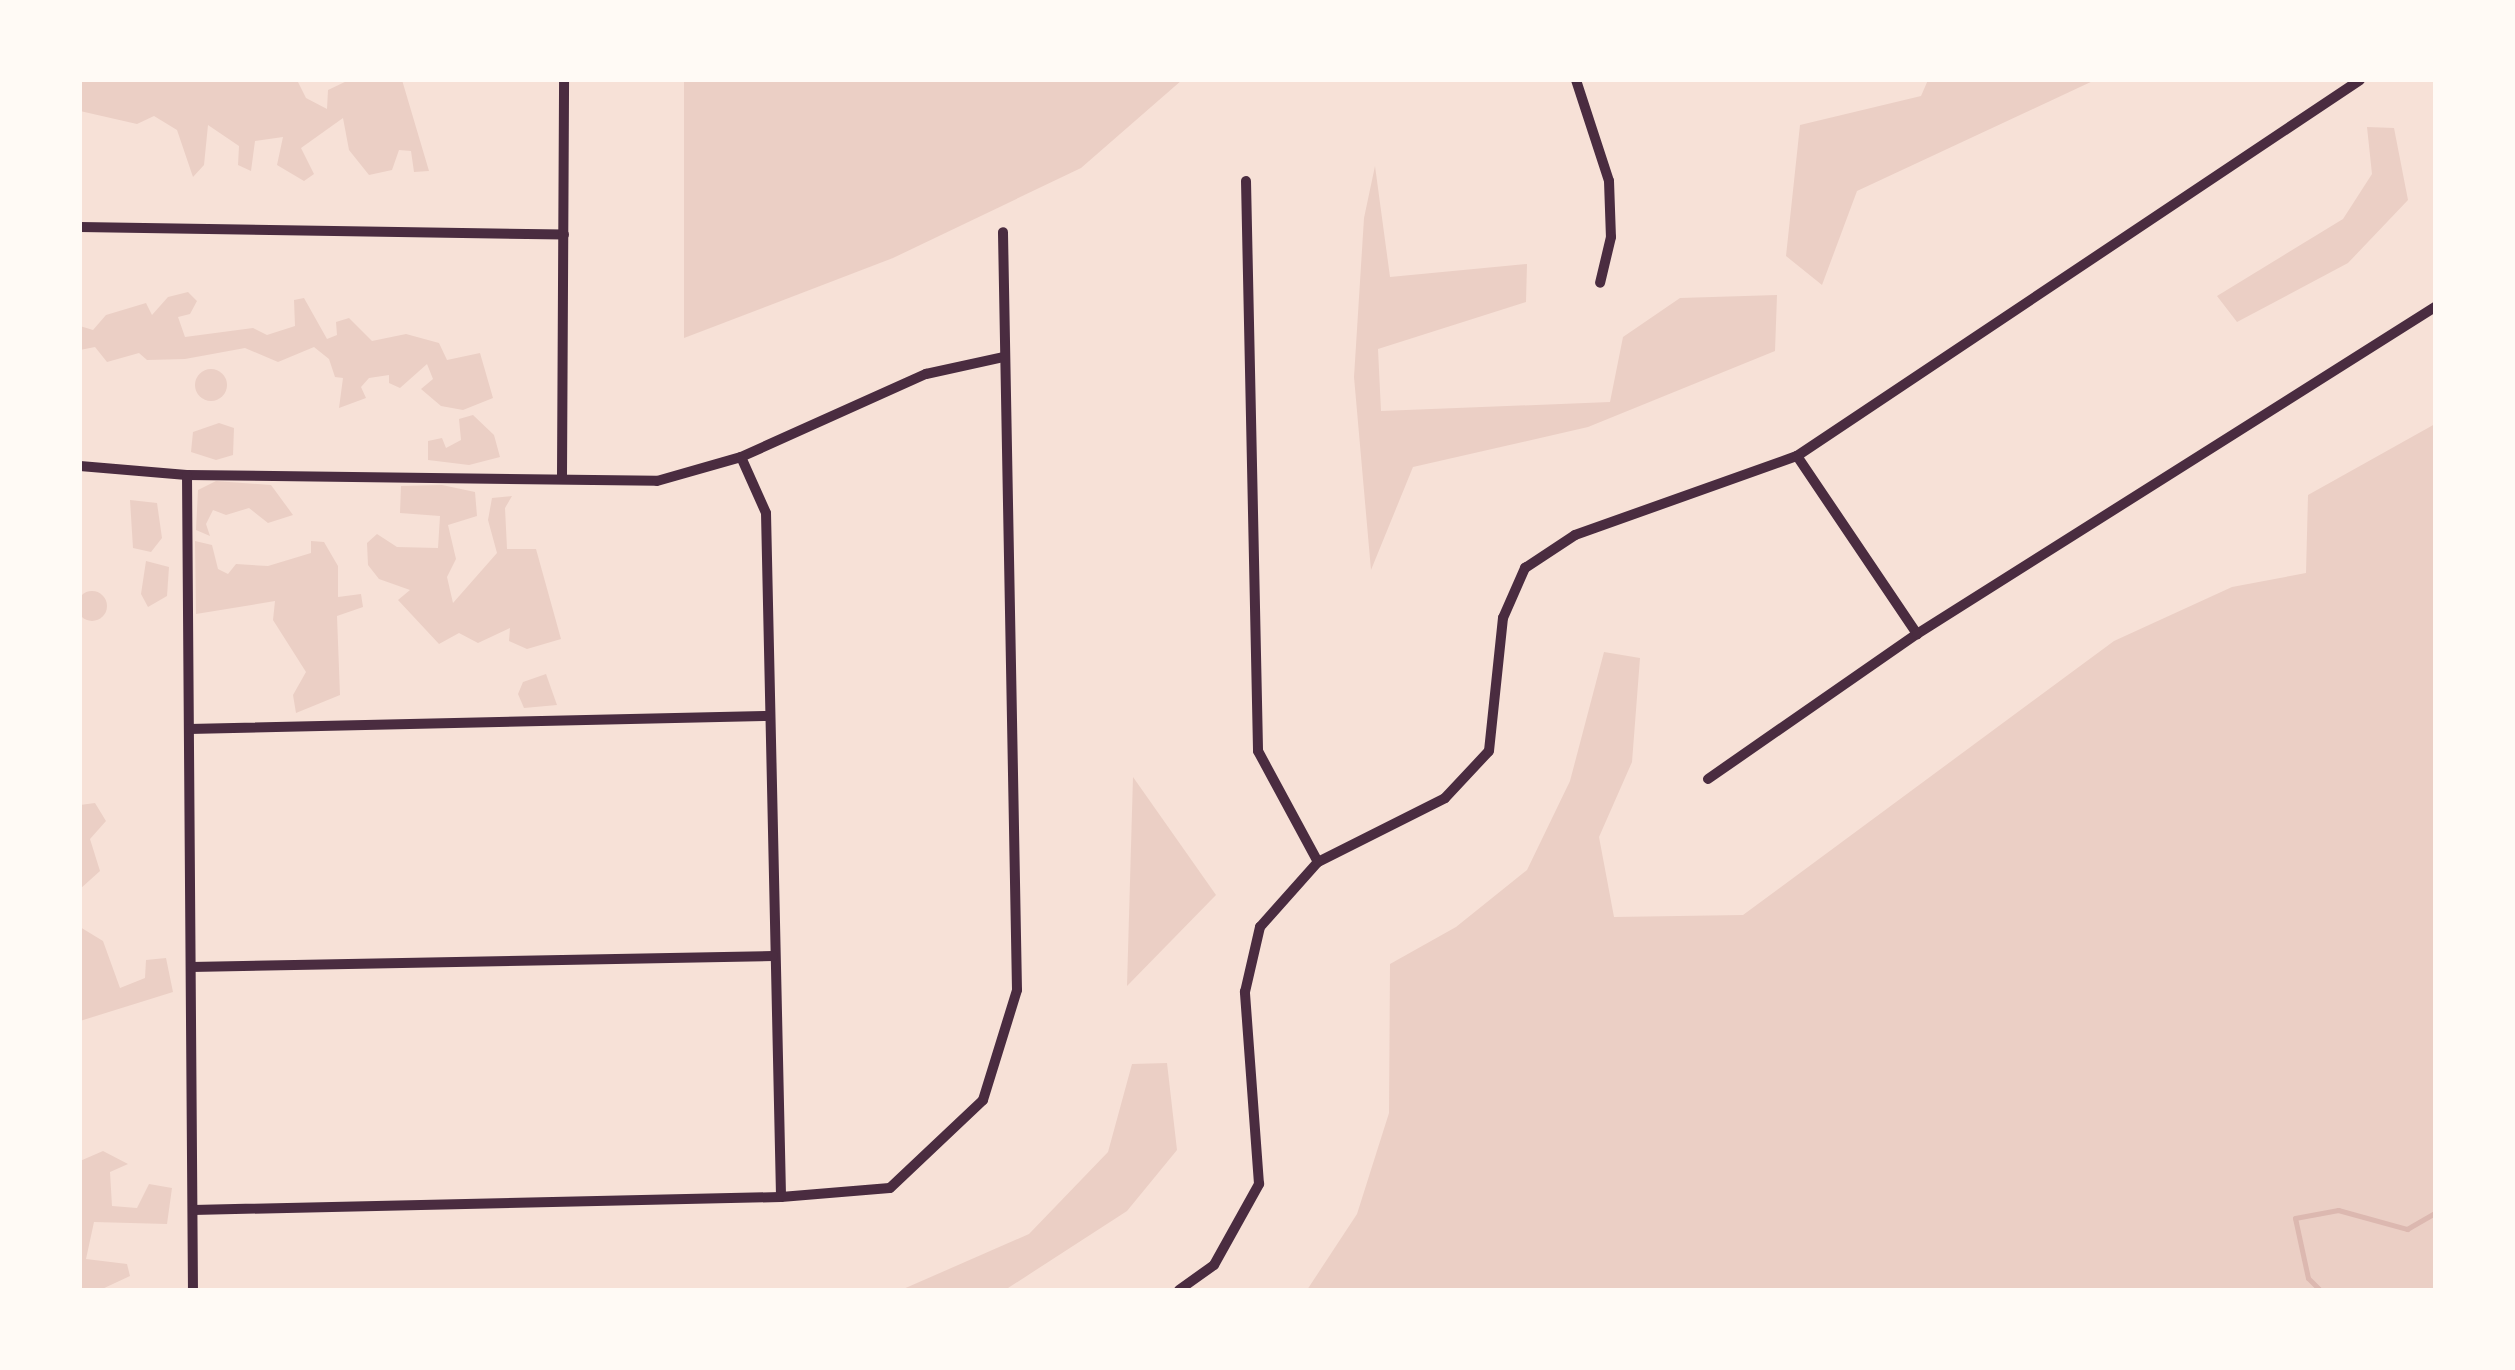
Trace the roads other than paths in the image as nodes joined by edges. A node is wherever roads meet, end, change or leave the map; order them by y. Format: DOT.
graph roads {
  1 [pos="564,80"];
  2 [pos="1576,80"];
  3 [pos="2360,80"];
  4 [pos="1246,181"];
  5 [pos="80,227"];
  6 [pos="1003,232"];
  7 [pos="564,235"];
  8 [pos="1600,284"];
  9 [pos="2435,306"];
  10 [pos="1004,357"];
  11 [pos="1797,456"];
  12 [pos="741,458"];
  13 [pos="80,466"];
  14 [pos="187,474"];
  15 [pos="562,476"];
  16 [pos="1917,634"];
  17 [pos="768,716"];
  18 [pos="189,729"];
  19 [pos="1708,779"];
  20 [pos="1318,862"];
  21 [pos="772,956"];
  22 [pos="191,967"];
  23 [pos="781,1197"];
  24 [pos="193,1210"];
  25 [pos="193,1290"];
  26 [pos="1179,1290"];
  1 -- 7 [label="street"];
  2 -- 8 [label="street"];
  3 -- 11 [label="street"];
  4 -- 20 [label="street"];
  5 -- 7 [label="street"];
  6 -- 10 [label="street"];
  7 -- 15 [label="street"];
  9 -- 16 [label="street"];
  10 -- 12 [label="street"];
  10 -- 23 [label="street"];
  11 -- 16 [label="street"];
  11 -- 20 [label="street"];
  12 -- 15 [label="street"];
  12 -- 17 [label="street"];
  13 -- 14 [label="street"];
  14 -- 15 [label="street"];
  14 -- 18 [label="street"];
  16 -- 19 [label="street"];
  17 -- 18 [label="street"];
  17 -- 21 [label="street"];
  18 -- 22 [label="street"];
  20 -- 26 [label="street"];
  21 -- 22 [label="street"];
  21 -- 23 [label="street"];
  22 -- 24 [label="street"];
  23 -- 24 [label="street"];
  24 -- 25 [label="street"];
}
